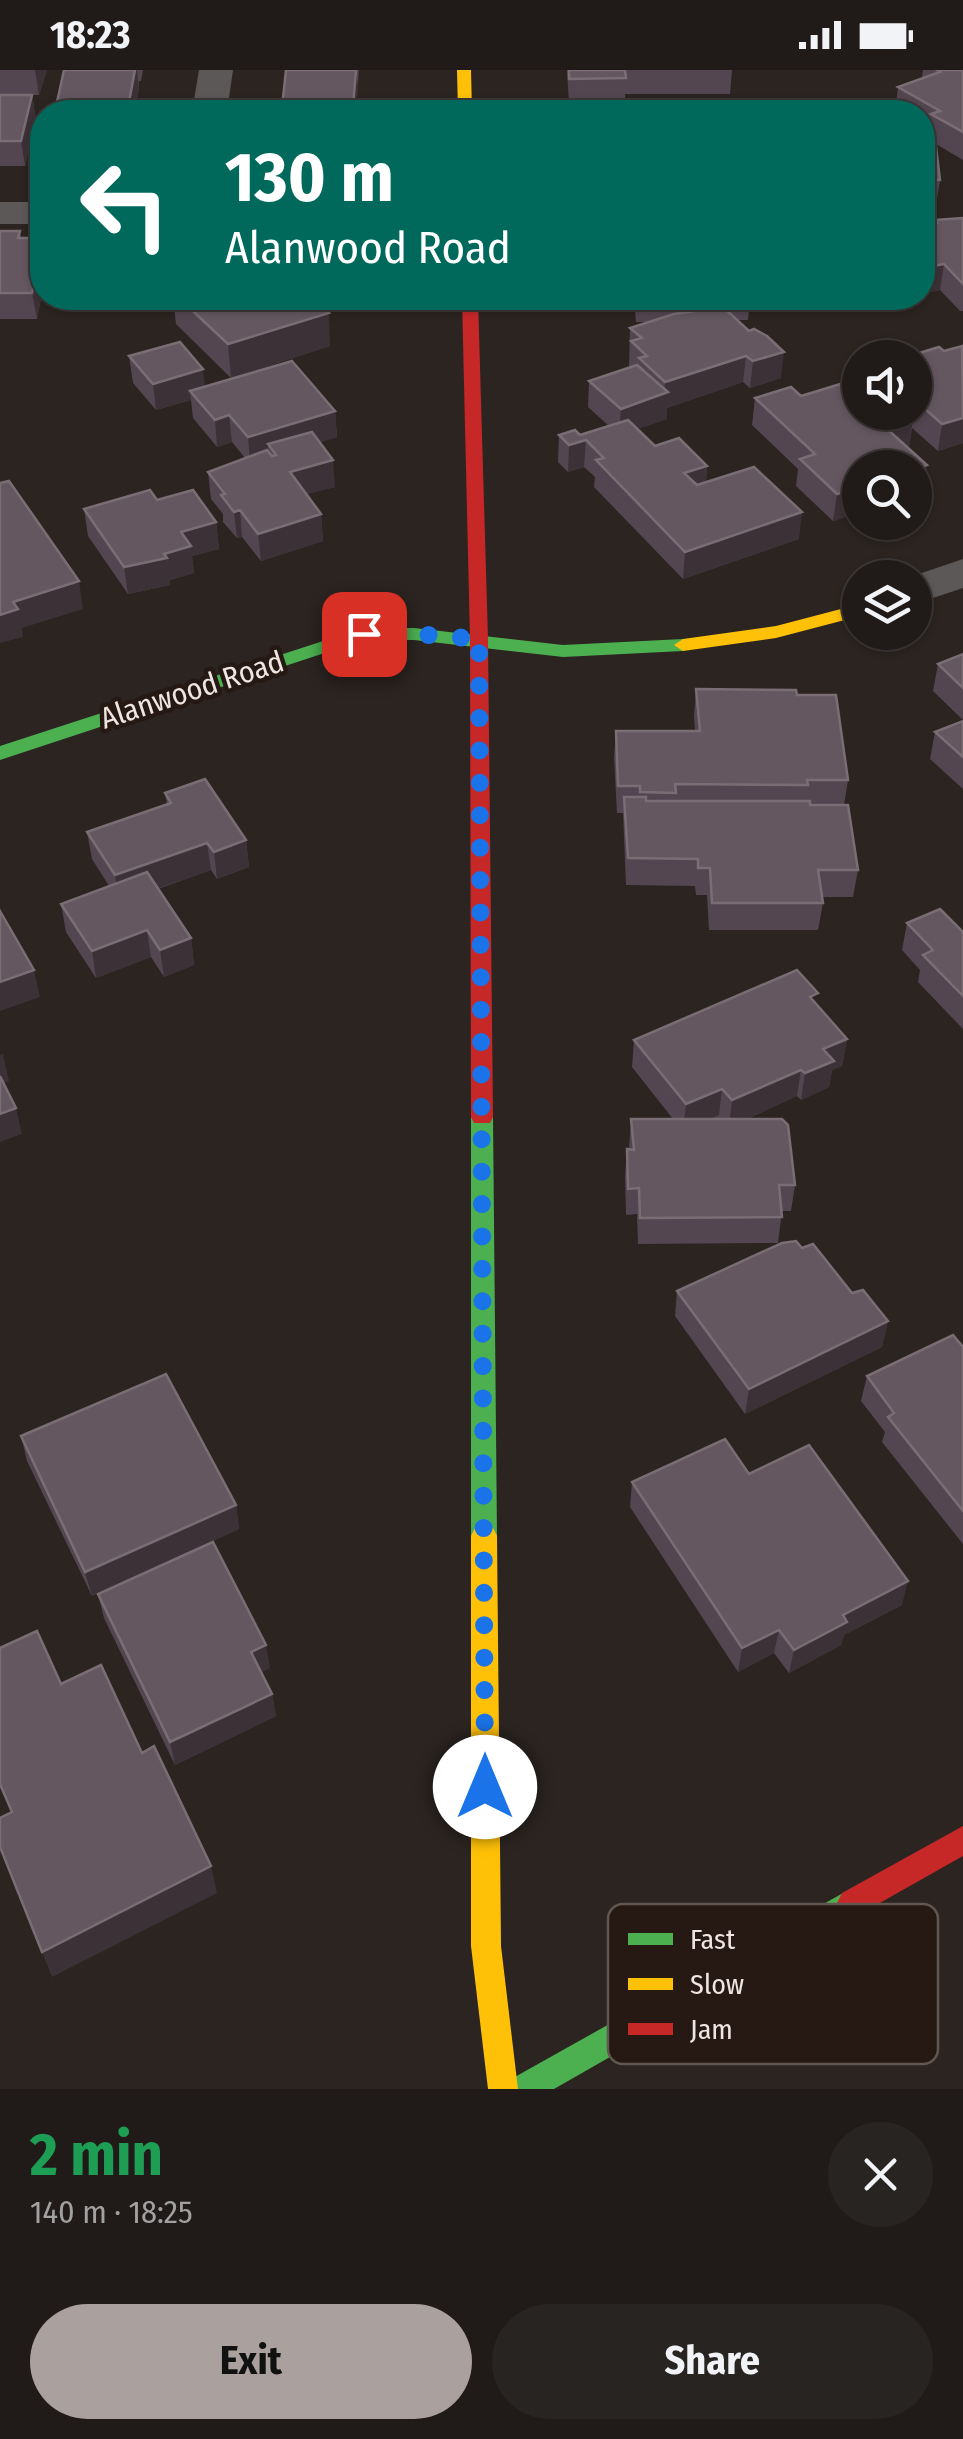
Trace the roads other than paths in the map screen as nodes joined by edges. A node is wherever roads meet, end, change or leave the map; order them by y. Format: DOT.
graph roads {
  1 [pos="216,70"];
  2 [pos="464,70"];
  3 [pos="212,100"];
  4 [pos="465,100"];
  5 [pos="0,213"];
  6 [pos="30,213"];
  7 [pos="470,310"];
  8 [pos="963,573"];
  9 [pos="932,584"];
  10 [pos="842,616"];
  11 [pos="479,639"];
  12 [pos="0,753"];
  13 [pos="963,1840"];
  14 [pos="850,1904"];
  15 [pos="608,2041"];
  16 [pos="504,2089"];
  17 [pos="524,2089"];
  1 -- 3 [label="street"];
  2 -- 4 [label="street"];
  5 -- 6 [label="street"];
  7 -- 11 [label="street"];
  8 -- 9 [label="street"];
  10 -- 11 [label="street, Alanwood Road"];
  11 -- 12 [label="street, Alanwood Road"];
  11 -- 16 [label="street"];
  13 -- 14 [label="street"];
  15 -- 17 [label="street"];
}
